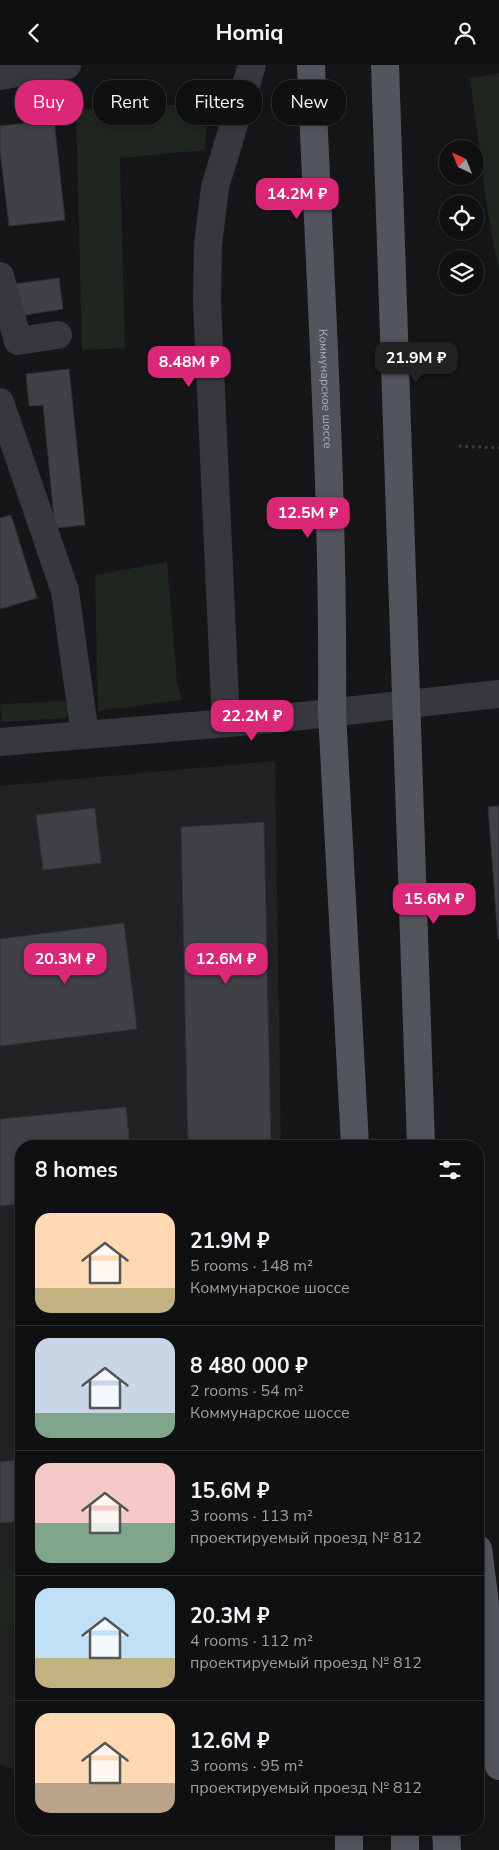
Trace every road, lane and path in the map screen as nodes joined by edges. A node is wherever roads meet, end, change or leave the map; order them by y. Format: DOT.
graph roads {
  1 [pos="67,65"];
  2 [pos="252,65"];
  3 [pos="311,65"];
  4 [pos="385,65"];
  5 [pos="0,76"];
  6 [pos="0,276"];
  7 [pos="58,335"];
  8 [pos="0,401"];
  9 [pos="459,446"];
  10 [pos="499,448"];
  11 [pos="499,694"];
  12 [pos="405,705"];
  13 [pos="332,713"];
  14 [pos="226,723"];
  15 [pos="85,735"];
  16 [pos="0,741"];
  17 [pos="355,1140"];
  18 [pos="421,1140"];
  19 [pos="484,1595"];
  20 [pos="499,1766"];
  21 [pos="349,1835"];
  22 [pos="405,1835"];
  23 [pos="446,1835"];
  24 [pos="350,1850"];
  25 [pos="406,1850"];
  26 [pos="447,1850"];
  1 -- 5 [label="street"];
  2 -- 14 [label="street"];
  3 -- 13 [label="main road, Коммунарское шоссе"];
  4 -- 12 [label="main road"];
  6 -- 7 [label="street"];
  8 -- 15 [label="street"];
  9 -- 10 [label="path"];
  11 -- 12 [label="street"];
  12 -- 13 [label="street"];
  12 -- 18 [label="main road"];
  13 -- 14 [label="street"];
  13 -- 17 [label="main road, Коммунарское шоссе"];
  14 -- 15 [label="street"];
  15 -- 16 [label="street"];
  19 -- 20 [label="main road"];
  21 -- 24 [label="main road"];
  22 -- 25 [label="main road"];
  23 -- 26 [label="main road"];
}
